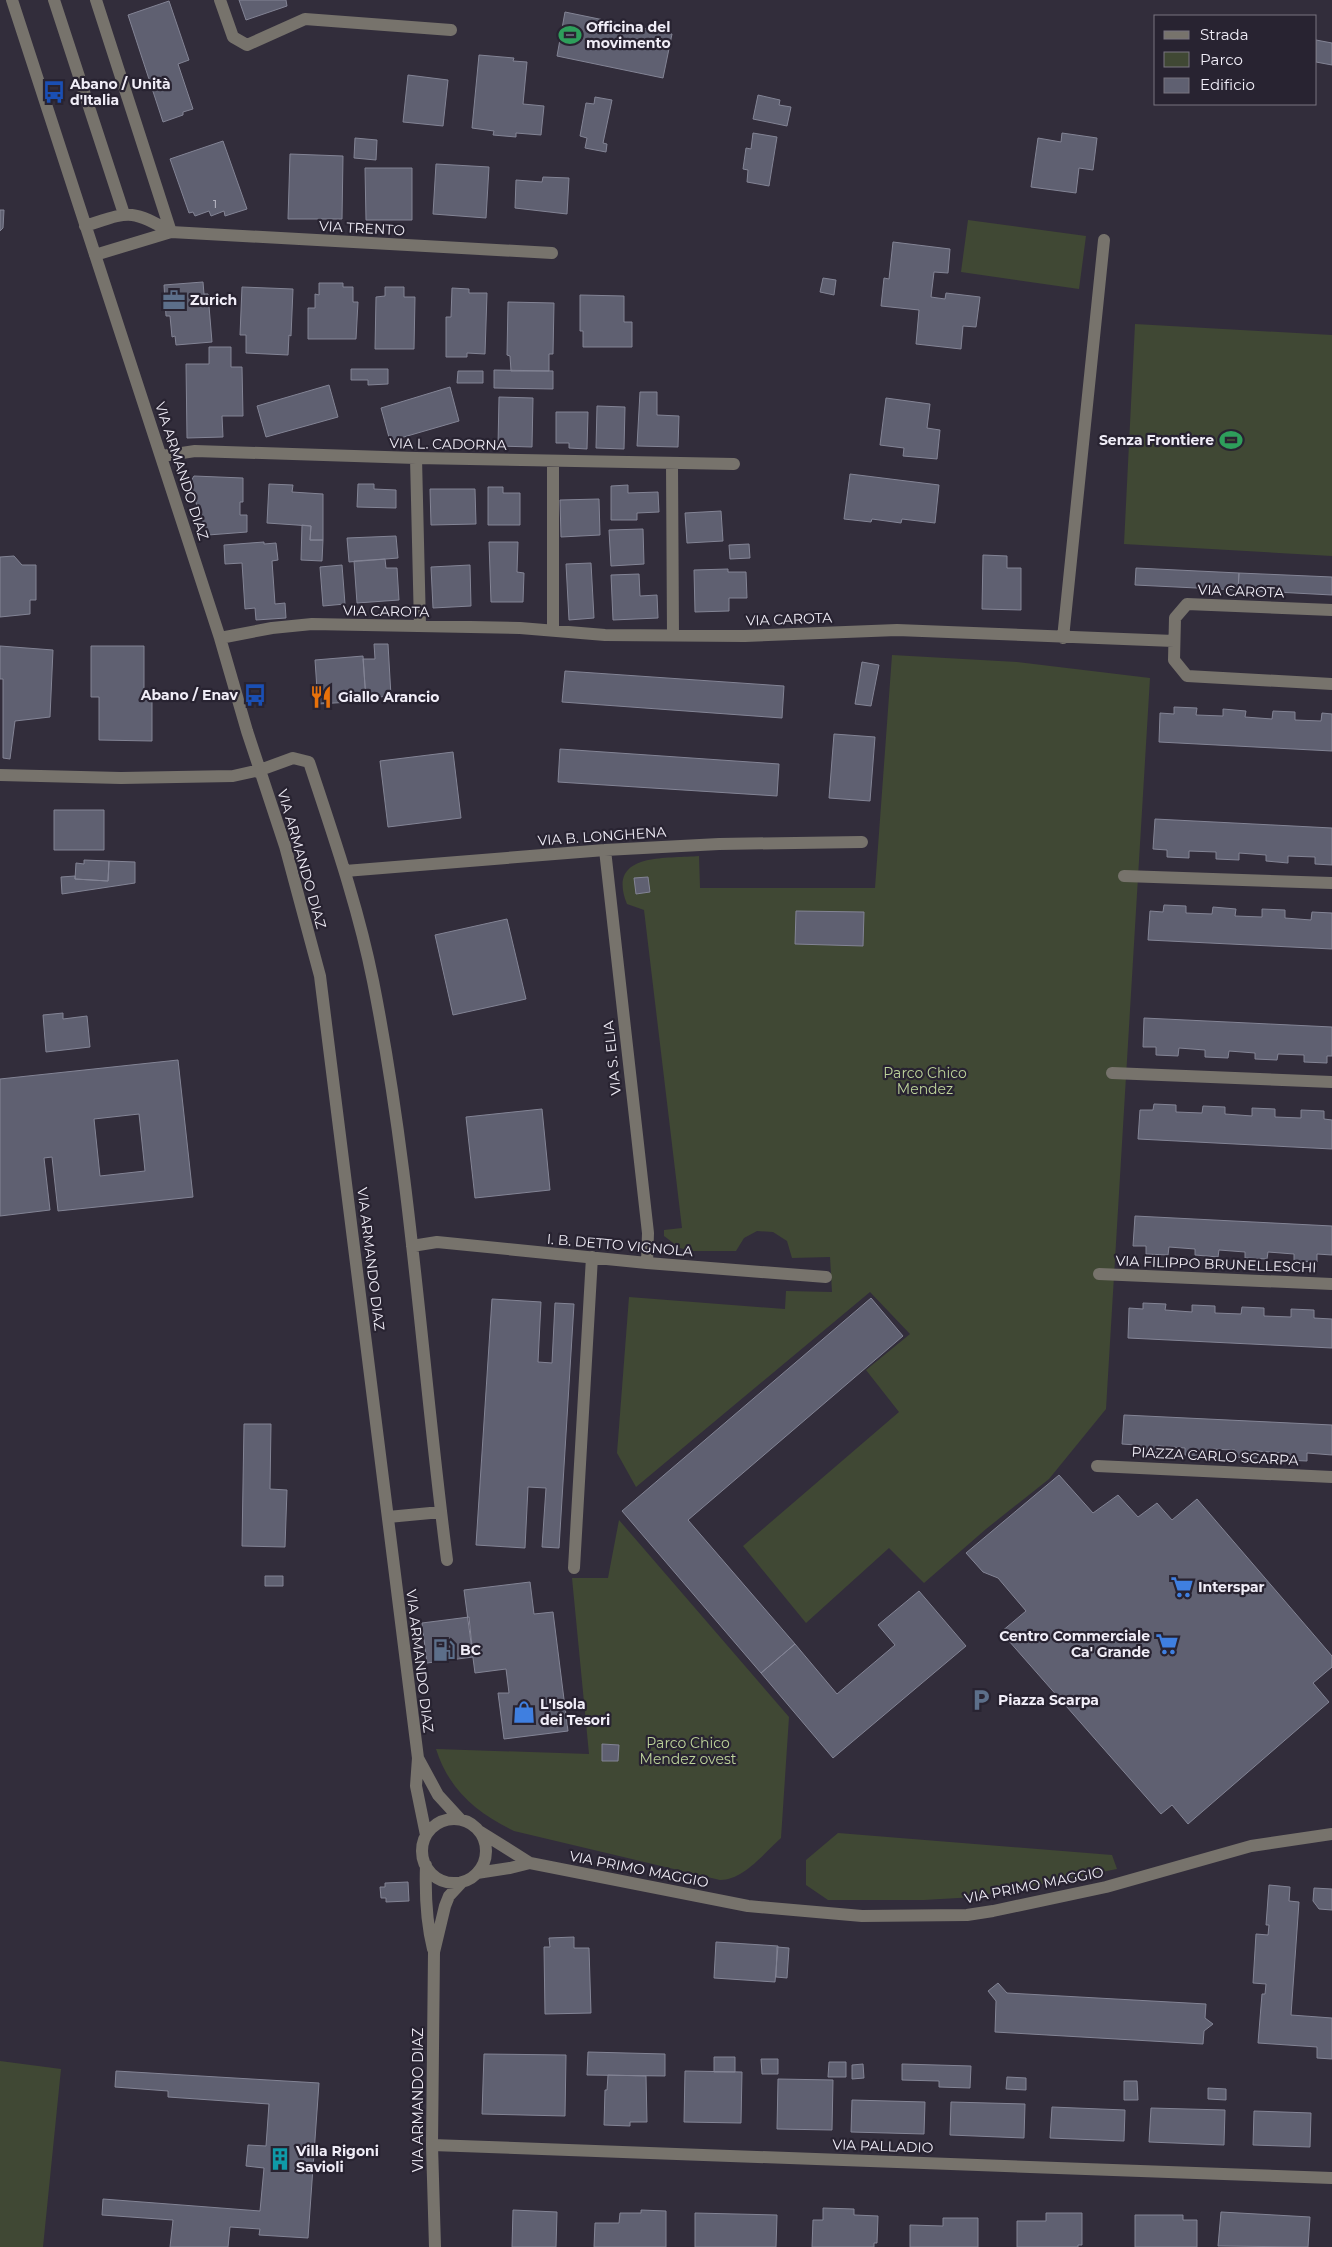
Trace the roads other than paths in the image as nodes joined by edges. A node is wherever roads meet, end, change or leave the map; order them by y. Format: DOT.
graph roads {
  1 [pos="12,0"];
  2 [pos="54,0"];
  3 [pos="96,0"];
  4 [pos="220,0"];
  5 [pos="451,30"];
  6 [pos="124,214"];
  7 [pos="85,226"];
  8 [pos="171,232"];
  9 [pos="1104,240"];
  10 [pos="552,253"];
  11 [pos="95,255"];
  12 [pos="162,456"];
  13 [pos="416,458"];
  14 [pos="553,461"];
  15 [pos="672,464"];
  16 [pos="734,464"];
  17 [pos="1332,610"];
  18 [pos="420,626"];
  19 [pos="553,631"];
  20 [pos="673,635"];
  21 [pos="220,638"];
  22 [pos="1062,638"];
  23 [pos="1174,641"];
  24 [pos="1332,684"];
  25 [pos="260,770"];
  26 [pos="0,775"];
  27 [pos="862,842"];
  28 [pos="605,850"];
  29 [pos="346,870"];
  30 [pos="1124,876"];
  31 [pos="1332,883"];
  32 [pos="1112,1073"];
  33 [pos="1332,1082"];
  34 [pos="412,1246"];
  35 [pos="592,1258"];
  36 [pos="647,1263"];
  37 [pos="1098,1274"];
  38 [pos="826,1277"];
  39 [pos="1332,1284"];
  40 [pos="1097,1466"];
  41 [pos="1332,1477"];
  42 [pos="440,1512"];
  43 [pos="388,1516"];
  44 [pos="447,1560"];
  45 [pos="574,1568"];
  46 [pos="418,1758"];
  47 [pos="460,1819"];
  48 [pos="479,1831"];
  49 [pos="1332,1834"];
  50 [pos="426,1835"];
  51 [pos="530,1863"];
  52 [pos="426,1865"];
  53 [pos="477,1873"];
  54 [pos="462,1882"];
  55 [pos="434,1952"];
  56 [pos="432,2145"];
  57 [pos="1332,2178"];
  58 [pos="435,2247"];
  1 -- 7 [label="street, VIA ARMANDO DIAZ"];
  2 -- 6 [label="street"];
  3 -- 8 [label="street"];
  4 -- 5 [label="street"];
  6 -- 7 [label="street"];
  6 -- 8 [label="street"];
  7 -- 11 [label="street, VIA ARMANDO DIAZ"];
  8 -- 10 [label="street, VIA TRENTO"];
  8 -- 11 [label="street"];
  9 -- 22 [label="street"];
  11 -- 12 [label="street, VIA ARMANDO DIAZ"];
  12 -- 13 [label="street, VIA L. CADORNA"];
  12 -- 21 [label="street, VIA ARMANDO DIAZ"];
  13 -- 14 [label="street, VIA L. CADORNA"];
  13 -- 18 [label="street"];
  14 -- 15 [label="street, VIA L. CADORNA"];
  14 -- 19 [label="street"];
  15 -- 16 [label="street, VIA L. CADORNA"];
  15 -- 20 [label="street"];
  17 -- 23 [label="street, VIA CAROTA"];
  18 -- 19 [label="street, VIA CAROTA"];
  18 -- 21 [label="street, VIA CAROTA"];
  19 -- 20 [label="street, VIA CAROTA"];
  20 -- 22 [label="street, VIA CAROTA"];
  21 -- 25 [label="street, VIA ARMANDO DIAZ"];
  22 -- 23 [label="street, VIA CAROTA"];
  23 -- 24 [label="street"];
  25 -- 26 [label="street"];
  25 -- 29 [label="street"];
  25 -- 43 [label="street, VIA ARMANDO DIAZ"];
  27 -- 28 [label="street, VIA B. LONGHENA"];
  28 -- 29 [label="street, VIA B. LONGHENA"];
  28 -- 36 [label="street, VIA S. ELIA"];
  29 -- 34 [label="street"];
  30 -- 31 [label="street"];
  32 -- 33 [label="street"];
  34 -- 35 [label="street, I. B. DETTO VIGNOLA"];
  34 -- 42 [label="street"];
  35 -- 36 [label="street, I. B. DETTO VIGNOLA"];
  35 -- 45 [label="street"];
  36 -- 38 [label="street, I. B. DETTO VIGNOLA"];
  37 -- 39 [label="street, VIA FILIPPO BRUNELLESCHI"];
  40 -- 41 [label="street, PIAZZA CARLO SCARPA"];
  42 -- 43 [label="street"];
  42 -- 44 [label="street"];
  43 -- 46 [label="street, VIA ARMANDO DIAZ"];
  46 -- 47 [label="street, VIA ARMANDO DIAZ"];
  46 -- 50 [label="street, VIA ARMANDO DIAZ"];
  47 -- 48 [label="street"];
  47 -- 50 [label="street"];
  48 -- 51 [label="street, VIA PRIMO MAGGIO"];
  48 -- 53 [label="street"];
  49 -- 51 [label="street, VIA PRIMO MAGGIO"];
  50 -- 52 [label="street"];
  51 -- 53 [label="street, VIA PRIMO MAGGIO"];
  52 -- 54 [label="street"];
  52 -- 55 [label="street, VIA ARMANDO DIAZ"];
  53 -- 54 [label="street"];
  54 -- 55 [label="street, VIA ARMANDO DIAZ"];
  55 -- 56 [label="street, VIA ARMANDO DIAZ"];
  56 -- 57 [label="street, VIA PALLADIO"];
  56 -- 58 [label="street, VIA ARMANDO DIAZ"];
}
